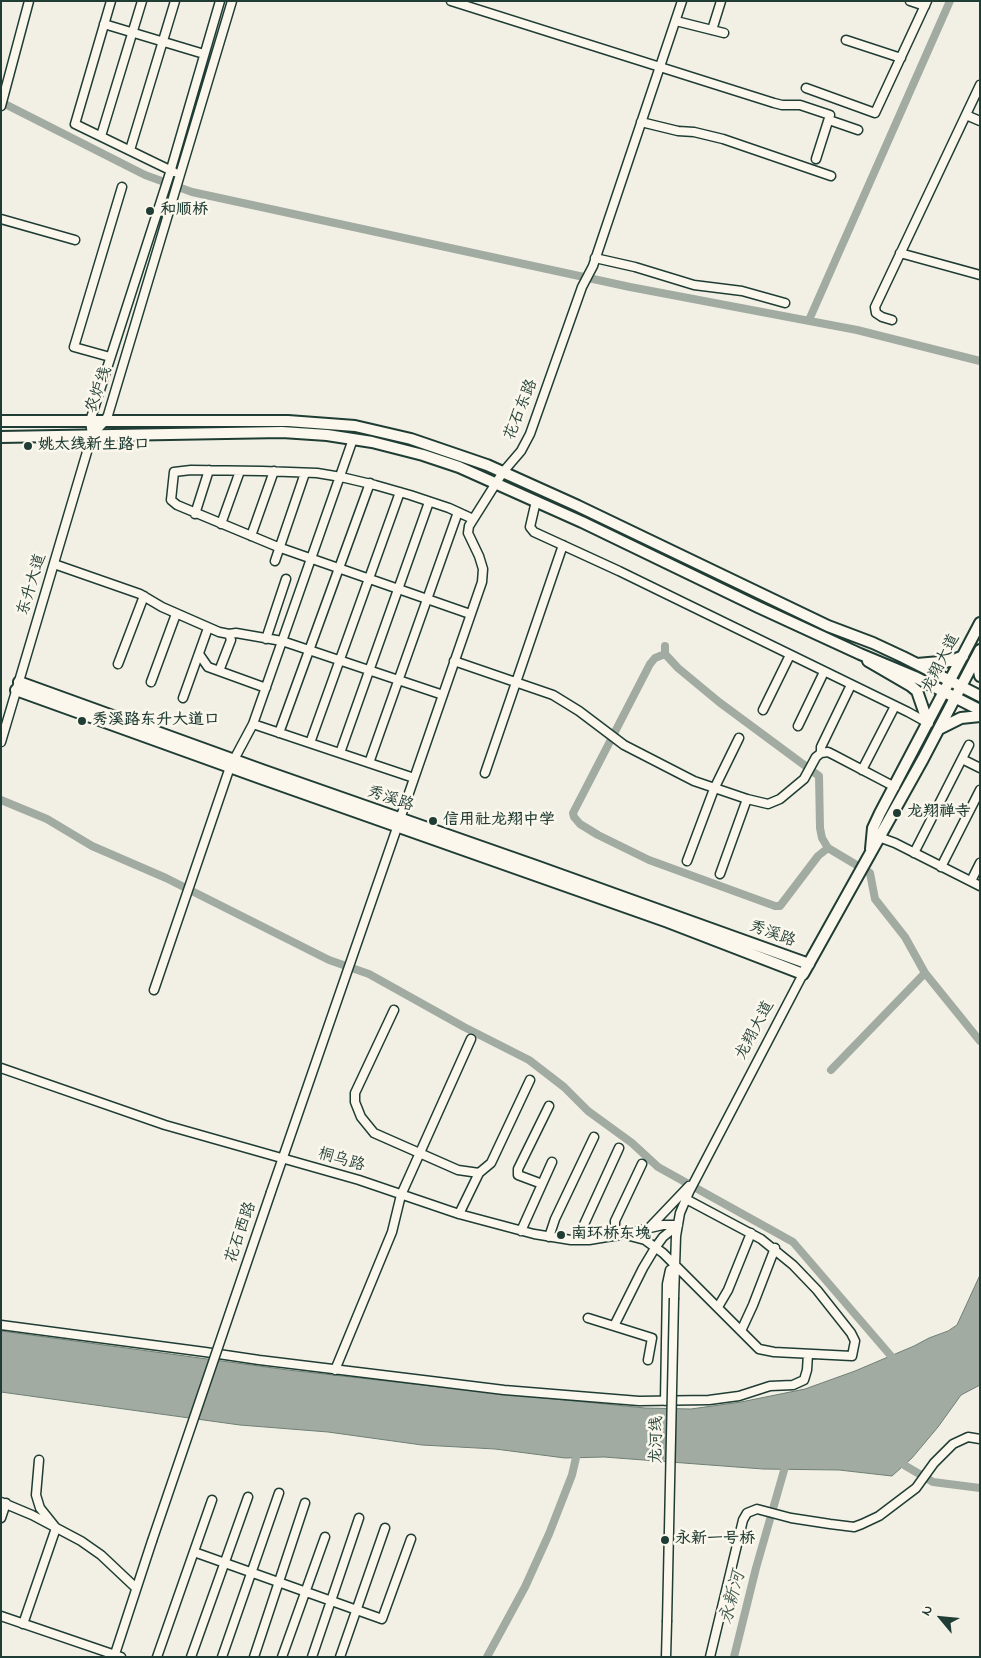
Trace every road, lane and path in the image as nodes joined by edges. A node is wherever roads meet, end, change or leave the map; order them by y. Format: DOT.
graph roads {
  1 [pos="29,1"];
  2 [pos="111,1"];
  3 [pos="142,1"];
  4 [pos="175,1"];
  5 [pos="220,1"];
  6 [pos="232,1"];
  7 [pos="451,1"];
  8 [pos="682,1"];
  9 [pos="721,1"];
  10 [pos="910,1"];
  11 [pos="926,4"];
  12 [pos="676,20"];
  13 [pos="104,24"];
  14 [pos="712,30"];
  15 [pos="133,32"];
  16 [pos="724,33"];
  17 [pos="846,40"];
  18 [pos="163,42"];
  19 [pos="204,54"];
  20 [pos="901,58"];
  21 [pos="660,68"];
  22 [pos="980,86"];
  23 [pos="806,88"];
  24 [pos="1,106"];
  25 [pos="966,115"];
  26 [pos="829,120"];
  27 [pos="980,121"];
  28 [pos="641,122"];
  29 [pos="858,130"];
  30 [pos="101,136"];
  31 [pos="130,150"];
  32 [pos="816,159"];
  33 [pos="170,173"];
  34 [pos="831,176"];
  35 [pos="180,177"];
  36 [pos="122,187"];
  37 [pos="1,219"];
  38 [pos="74,240"];
  39 [pos="900,253"];
  40 [pos="594,262"];
  41 [pos="980,275"];
  42 [pos="785,303"];
  43 [pos="892,320"];
  44 [pos="110,357"];
  45 [pos="1,421"];
  46 [pos="90,421"];
  47 [pos="105,421"];
  48 [pos="92,435"];
  49 [pos="1,437"];
  50 [pos="353,439"];
  51 [pos="209,470"];
  52 [pos="240,471"];
  53 [pos="274,471"];
  54 [pos="503,472"];
  55 [pos="305,473"];
  56 [pos="341,476"];
  57 [pos="370,483"];
  58 [pos="497,483"];
  59 [pos="400,492"];
  60 [pos="536,501"];
  61 [pos="429,502"];
  62 [pos="458,512"];
  63 [pos="195,514"];
  64 [pos="474,519"];
  65 [pos="221,524"];
  66 [pos="251,536"];
  67 [pos="563,545"];
  68 [pos="280,547"];
  69 [pos="312,558"];
  70 [pos="275,561"];
  71 [pos="54,564"];
  72 [pos="339,568"];
  73 [pos="286,579"];
  74 [pos="369,579"];
  75 [pos="398,589"];
  76 [pos="144,596"];
  77 [pos="427,599"];
  78 [pos="176,614"];
  79 [pos="470,614"];
  80 [pos="980,623"];
  81 [pos="208,628"];
  82 [pos="230,634"];
  83 [pos="266,639"];
  84 [pos="282,641"];
  85 [pos="309,650"];
  86 [pos="199,654"];
  87 [pos="860,654"];
  88 [pos="978,654"];
  89 [pos="790,655"];
  90 [pos="963,656"];
  91 [pos="340,660"];
  92 [pos="454,661"];
  93 [pos="118,664"];
  94 [pos="917,664"];
  95 [pos="208,667"];
  96 [pos="370,670"];
  97 [pos="219,671"];
  98 [pos="824,672"];
  99 [pos="192,674"];
  100 [pos="980,676"];
  101 [pos="398,680"];
  102 [pos="950,681"];
  103 [pos="151,682"];
  104 [pos="516,682"];
  105 [pos="851,685"];
  106 [pos="17,686"];
  107 [pos="961,687"];
  108 [pos="266,688"];
  109 [pos="944,692"];
  110 [pos="443,694"];
  111 [pos="980,696"];
  112 [pos="182,698"];
  113 [pos="956,698"];
  114 [pos="896,706"];
  115 [pos="763,710"];
  116 [pos="980,710"];
  117 [pos="980,716"];
  118 [pos="928,723"];
  119 [pos="253,724"];
  120 [pos="798,726"];
  121 [pos="938,730"];
  122 [pos="279,733"];
  123 [pos="739,738"];
  124 [pos="1,742"];
  125 [pos="310,743"];
  126 [pos="969,745"];
  127 [pos="340,753"];
  128 [pos="821,753"];
  129 [pos="962,759"];
  130 [pos="232,763"];
  131 [pos="369,763"];
  132 [pos="980,768"];
  133 [pos="862,770"];
  134 [pos="485,773"];
  135 [pos="414,778"];
  136 [pos="895,787"];
  137 [pos="714,789"];
  138 [pos="980,790"];
  139 [pos="747,799"];
  140 [pos="399,823"];
  141 [pos="876,836"];
  142 [pos="914,853"];
  143 [pos="688,861"];
  144 [pos="980,863"];
  145 [pos="942,867"];
  146 [pos="720,874"];
  147 [pos="971,882"];
  148 [pos="980,886"];
  149 [pos="809,964"];
  150 [pos="803,974"];
  151 [pos="154,990"];
  152 [pos="394,1010"];
  153 [pos="471,1040"];
  154 [pos="1,1068"];
  155 [pos="530,1080"];
  156 [pos="548,1106"];
  157 [pos="594,1137"];
  158 [pos="619,1148"];
  159 [pos="420,1153"];
  160 [pos="283,1159"];
  161 [pos="552,1162"];
  162 [pos="642,1164"];
  163 [pos="479,1173"];
  164 [pos="696,1179"];
  165 [pos="542,1184"];
  166 [pos="401,1195"];
  167 [pos="688,1196"];
  168 [pos="459,1214"];
  169 [pos="678,1224"];
  170 [pos="648,1229"];
  171 [pos="521,1231"];
  172 [pos="751,1233"];
  173 [pos="624,1234"];
  174 [pos="615,1236"];
  175 [pos="549,1237"];
  176 [pos="580,1240"];
  177 [pos="655,1248"];
  178 [pos="775,1248"];
  179 [pos="675,1267"];
  180 [pos="718,1307"];
  181 [pos="588,1318"];
  182 [pos="1,1325"];
  183 [pos="614,1326"];
  184 [pos="740,1331"];
  185 [pos="808,1354"];
  186 [pos="648,1360"];
  187 [pos="335,1370"];
  188 [pos="664,1401"];
  189 [pos="980,1439"];
  190 [pos="39,1460"];
  191 [pos="279,1493"];
  192 [pos="248,1497"];
  193 [pos="212,1500"];
  194 [pos="4,1503"];
  195 [pos="305,1503"];
  196 [pos="1,1518"];
  197 [pos="360,1518"];
  198 [pos="56,1528"];
  199 [pos="385,1528"];
  200 [pos="325,1537"];
  201 [pos="411,1539"];
  202 [pos="194,1552"];
  203 [pos="224,1563"];
  204 [pos="251,1572"];
  205 [pos="279,1582"];
  206 [pos="136,1588"];
  207 [pos="306,1592"];
  208 [pos="331,1601"];
  209 [pos="356,1610"];
  210 [pos="1,1616"];
  211 [pos="23,1624"];
  212 [pos="116,1656"];
  213 [pos="157,1657"];
  214 [pos="191,1657"];
  215 [pos="222,1657"];
  216 [pos="254,1657"];
  217 [pos="282,1657"];
  218 [pos="312,1657"];
  219 [pos="340,1657"];
  220 [pos="666,1657"];
  221 [pos="710,1657"];
  1 -- 24 [label="street"];
  2 -- 13 [label="street"];
  3 -- 15 [label="street"];
  4 -- 18 [label="street"];
  5 -- 19 [label="street, 农炉线"];
  6 -- 35 [label="street, 农炉线"];
  7 -- 21 [label="street"];
  8 -- 12 [label="street, 花石东路"];
  9 -- 14 [label="street"];
  10 -- 11 [label="street"];
  11 -- 20 [label="street"];
  12 -- 14 [label="street"];
  12 -- 21 [label="street, 花石东路"];
  13 -- 15 [label="street"];
  13 -- 30 [label="street"];
  14 -- 16 [label="street"];
  15 -- 18 [label="street"];
  15 -- 30 [label="street"];
  17 -- 20 [label="street"];
  18 -- 19 [label="street"];
  18 -- 31 [label="street"];
  19 -- 33 [label="street, 农炉线"];
  20 -- 23 [label="street"];
  21 -- 26 [label="street"];
  21 -- 28 [label="street, 花石东路"];
  22 -- 25 [label="street"];
  25 -- 27 [label="street"];
  25 -- 39 [label="street"];
  26 -- 29 [label="street"];
  26 -- 32 [label="street"];
  28 -- 34 [label="street"];
  28 -- 40 [label="street, 花石东路"];
  30 -- 31 [label="street"];
  31 -- 33 [label="street"];
  33 -- 35 [label="street"];
  33 -- 44 [label="street, 农炉线"];
  35 -- 47 [label="street, 农炉线"];
  36 -- 44 [label="street"];
  37 -- 38 [label="street"];
  39 -- 41 [label="street"];
  39 -- 43 [label="street"];
  40 -- 42 [label="street"];
  40 -- 54 [label="street, 花石东路"];
  44 -- 46 [label="street, 农炉线"];
  45 -- 46 [label="main road"];
  46 -- 47 [label="main road"];
  46 -- 48 [label="street, 农炉线"];
  47 -- 48 [label="street, 农炉线"];
  47 -- 54 [label="main road"];
  48 -- 49 [label="main road"];
  48 -- 50 [label="main road"];
  48 -- 71 [label="street, 东升大道"];
  50 -- 56 [label="street"];
  50 -- 58 [label="main road"];
  51 -- 52 [label="street"];
  51 -- 63 [label="street"];
  51 -- 63 [label="street"];
  52 -- 53 [label="street"];
  52 -- 65 [label="street"];
  53 -- 55 [label="street"];
  53 -- 66 [label="street"];
  54 -- 58 [label="street, 花石东路"];
  54 -- 94 [label="main road"];
  55 -- 56 [label="street"];
  55 -- 68 [label="street"];
  56 -- 57 [label="street"];
  56 -- 69 [label="street"];
  57 -- 59 [label="street"];
  57 -- 72 [label="street"];
  58 -- 60 [label="main road"];
  58 -- 64 [label="street, 花石东路"];
  59 -- 61 [label="street"];
  59 -- 74 [label="street"];
  60 -- 67 [label="street"];
  60 -- 87 [label="main road"];
  61 -- 62 [label="street"];
  61 -- 75 [label="street"];
  62 -- 64 [label="street"];
  62 -- 77 [label="street"];
  63 -- 65 [label="street"];
  64 -- 79 [label="street, 花石东路"];
  65 -- 66 [label="street"];
  66 -- 68 [label="street"];
  67 -- 89 [label="street"];
  67 -- 104 [label="street"];
  68 -- 69 [label="street"];
  68 -- 70 [label="street"];
  69 -- 72 [label="street"];
  69 -- 84 [label="street"];
  71 -- 76 [label="street"];
  71 -- 106 [label="street, 东升大道"];
  72 -- 74 [label="street"];
  72 -- 85 [label="street"];
  73 -- 83 [label="street"];
  74 -- 75 [label="street"];
  74 -- 91 [label="street"];
  75 -- 77 [label="street"];
  75 -- 96 [label="street"];
  76 -- 78 [label="street"];
  76 -- 93 [label="street"];
  77 -- 79 [label="street"];
  77 -- 101 [label="street"];
  78 -- 81 [label="street"];
  78 -- 103 [label="street"];
  79 -- 92 [label="street, 花石东路"];
  80 -- 90 [label="main road, 龙翔大道"];
  81 -- 82 [label="street"];
  81 -- 86 [label="street"];
  82 -- 83 [label="street"];
  82 -- 97 [label="street"];
  83 -- 84 [label="street"];
  84 -- 85 [label="street"];
  84 -- 108 [label="street"];
  85 -- 91 [label="street"];
  85 -- 122 [label="street"];
  86 -- 95 [label="street"];
  86 -- 99 [label="street"];
  87 -- 109 [label="main road"];
  87 -- 118 [label="main road"];
  88 -- 100 [label="main road"];
  88 -- 107 [label="main road, 龙翔大道"];
  89 -- 98 [label="street"];
  89 -- 115 [label="street"];
  90 -- 94 [label="main road"];
  90 -- 102 [label="main road, 龙翔大道"];
  91 -- 96 [label="street"];
  91 -- 125 [label="street"];
  92 -- 104 [label="street"];
  92 -- 110 [label="street, 花石东路"];
  94 -- 102 [label="main road"];
  95 -- 97 [label="street"];
  95 -- 99 [label="street"];
  96 -- 101 [label="street"];
  96 -- 127 [label="street"];
  97 -- 108 [label="street"];
  98 -- 105 [label="street"];
  98 -- 120 [label="street"];
  99 -- 112 [label="street"];
  101 -- 110 [label="street"];
  101 -- 131 [label="street"];
  102 -- 107 [label="main road"];
  102 -- 109 [label="main road, 龙翔大道"];
  104 -- 134 [label="street"];
  104 -- 137 [label="street"];
  105 -- 114 [label="street"];
  105 -- 128 [label="street"];
  106 -- 124 [label="street, 东升大道"];
  106 -- 130 [label="main road, 秀溪路"];
  107 -- 111 [label="main road"];
  107 -- 113 [label="main road, 龙翔大道"];
  108 -- 119 [label="street"];
  109 -- 113 [label="main road"];
  109 -- 118 [label="main road, 龙翔大道"];
  110 -- 135 [label="street, 花石东路"];
  113 -- 116 [label="main road"];
  113 -- 121 [label="main road, 龙翔大道"];
  114 -- 118 [label="street"];
  114 -- 133 [label="street"];
  117 -- 121 [label="main road"];
  118 -- 136 [label="main road, 龙翔大道"];
  119 -- 122 [label="street"];
  119 -- 130 [label="street"];
  121 -- 141 [label="main road, 龙翔大道"];
  122 -- 125 [label="street"];
  123 -- 137 [label="street"];
  125 -- 127 [label="street"];
  126 -- 129 [label="street"];
  127 -- 131 [label="street"];
  128 -- 133 [label="street"];
  128 -- 139 [label="street"];
  129 -- 132 [label="street"];
  129 -- 142 [label="street"];
  130 -- 140 [label="main road, 秀溪路"];
  130 -- 151 [label="street"];
  131 -- 135 [label="street"];
  133 -- 136 [label="street"];
  135 -- 140 [label="street, 花石东路"];
  136 -- 141 [label="main road, 龙翔大道"];
  137 -- 139 [label="street"];
  137 -- 143 [label="street"];
  138 -- 145 [label="street"];
  139 -- 146 [label="street"];
  140 -- 149 [label="main road, 秀溪路"];
  140 -- 150 [label="main road, 秀溪路"];
  140 -- 160 [label="street, 花石西路"];
  141 -- 142 [label="street"];
  141 -- 149 [label="main road, 龙翔大道"];
  142 -- 145 [label="street"];
  144 -- 147 [label="street"];
  145 -- 147 [label="street"];
  147 -- 148 [label="street"];
  149 -- 150 [label="main road, 龙翔大道"];
  150 -- 164 [label="street, 龙翔大道"];
  152 -- 159 [label="street"];
  153 -- 159 [label="street"];
  154 -- 160 [label="street, 桐乌路"];
  155 -- 163 [label="street"];
  156 -- 165 [label="street"];
  157 -- 175 [label="street"];
  158 -- 176 [label="street"];
  159 -- 163 [label="street"];
  159 -- 166 [label="street"];
  160 -- 166 [label="street, 桐乌路"];
  160 -- 206 [label="street, 花石西路, bridge"];
  161 -- 165 [label="street"];
  162 -- 174 [label="street"];
  163 -- 168 [label="street"];
  164 -- 167 [label="street, 龙翔大道"];
  164 -- 170 [label="street"];
  165 -- 171 [label="street"];
  166 -- 168 [label="street, 桐乌路"];
  166 -- 187 [label="street"];
  167 -- 169 [label="street, 龙翔大道"];
  167 -- 172 [label="street"];
  168 -- 171 [label="street, 桐乌路"];
  169 -- 170 [label="street, 桐乌路"];
  169 -- 177 [label="street"];
  169 -- 179 [label="street, 龙河线"];
  170 -- 173 [label="street, 桐乌路"];
  171 -- 175 [label="street, 桐乌路"];
  172 -- 178 [label="street"];
  172 -- 180 [label="street"];
  173 -- 174 [label="street, 桐乌路"];
  173 -- 177 [label="street"];
  174 -- 176 [label="street, 桐乌路"];
  175 -- 176 [label="street, 桐乌路"];
  177 -- 179 [label="street"];
  177 -- 183 [label="street"];
  178 -- 184 [label="street"];
  178 -- 185 [label="street"];
  179 -- 180 [label="street"];
  179 -- 188 [label="street"];
  179 -- 220 [label="street, 龙河线, bridge"];
  180 -- 184 [label="street"];
  181 -- 183 [label="street"];
  182 -- 187 [label="street"];
  183 -- 186 [label="street"];
  184 -- 185 [label="street"];
  185 -- 188 [label="street"];
  187 -- 188 [label="street"];
  189 -- 221 [label="street"];
  190 -- 198 [label="street"];
  191 -- 204 [label="street"];
  192 -- 203 [label="street"];
  193 -- 202 [label="street"];
  194 -- 196 [label="street"];
  194 -- 198 [label="street"];
  195 -- 205 [label="street"];
  197 -- 208 [label="street"];
  198 -- 206 [label="street"];
  198 -- 211 [label="street"];
  199 -- 209 [label="street"];
  200 -- 207 [label="street"];
  201 -- 209 [label="street"];
  202 -- 203 [label="street"];
  202 -- 213 [label="street"];
  203 -- 204 [label="street"];
  203 -- 214 [label="street"];
  204 -- 205 [label="street"];
  204 -- 215 [label="street"];
  205 -- 207 [label="street"];
  205 -- 216 [label="street"];
  206 -- 212 [label="street, 花石西路"];
  207 -- 208 [label="street"];
  207 -- 217 [label="street"];
  208 -- 209 [label="street"];
  208 -- 218 [label="street"];
  209 -- 219 [label="street"];
  210 -- 211 [label="street"];
  211 -- 212 [label="street"];
}
